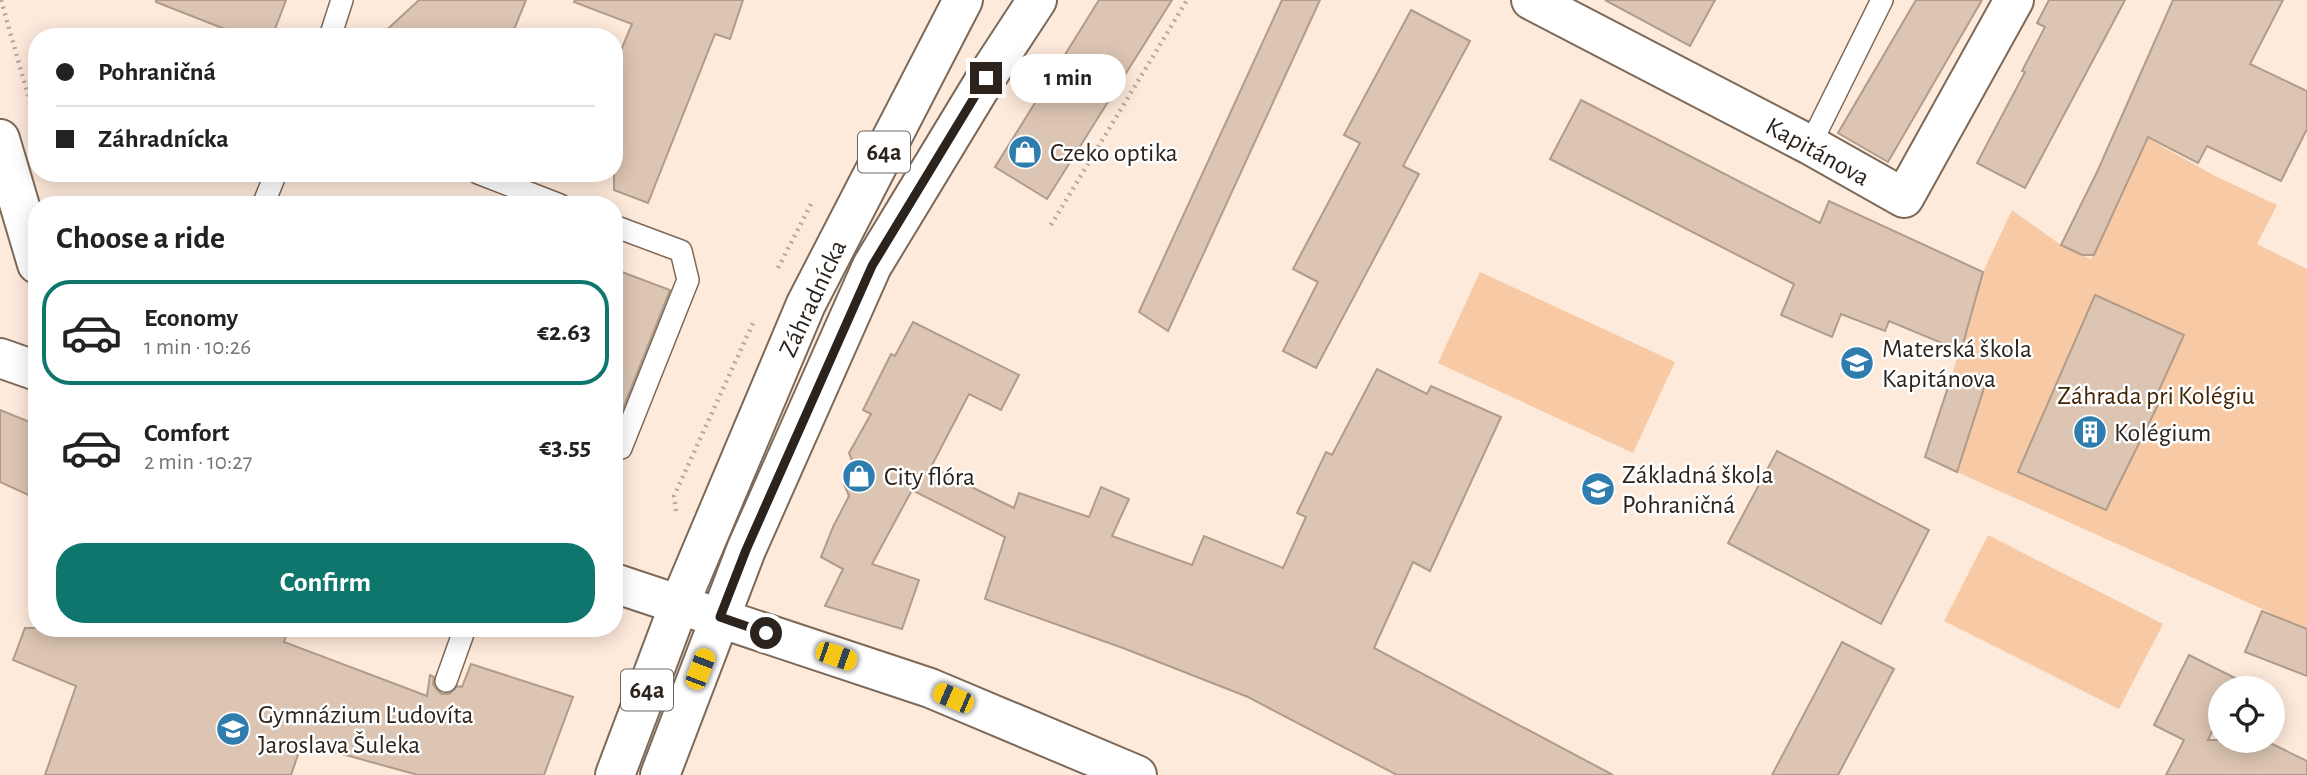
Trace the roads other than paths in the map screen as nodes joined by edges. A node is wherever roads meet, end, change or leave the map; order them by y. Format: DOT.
graph roads {
  1 [pos="342,0"];
  2 [pos="963,0"];
  3 [pos="1037,0"];
  4 [pos="1531,0"];
  5 [pos="1882,0"];
  6 [pos="2014,0"];
  7 [pos="333,28"];
  8 [pos="0,139"];
  9 [pos="1810,145"];
  10 [pos="501,182"];
  11 [pos="537,196"];
  12 [pos="623,229"];
  13 [pos="28,234"];
  14 [pos="0,358"];
  15 [pos="28,368"];
  16 [pos="623,443"];
  17 [pos="623,586"];
  18 [pos="679,605"];
  19 [pos="720,617"];
  20 [pos="462,637"];
  21 [pos="446,681"];
  22 [pos="615,775"];
  23 [pos="660,775"];
  24 [pos="1137,775"];
  1 -- 7 [label="lane"];
  2 -- 18 [label="main road, Záhradnícka / 64a"];
  3 -- 19 [label="main road, Záhradnícka / 64a"];
  4 -- 9 [label="main road, Kapitánova"];
  5 -- 9 [label="lane"];
  6 -- 9 [label="main road, Kapitánova"];
  8 -- 13 [label="main road"];
  10 -- 11 [label="lane"];
  12 -- 16 [label="lane"];
  14 -- 15 [label="main road"];
  17 -- 18 [label="main road"];
  18 -- 19 [label="main road"];
  18 -- 22 [label="main road, 64a"];
  19 -- 23 [label="main road, 64a"];
  19 -- 24 [label="main road"];
  20 -- 21 [label="lane"];
}
